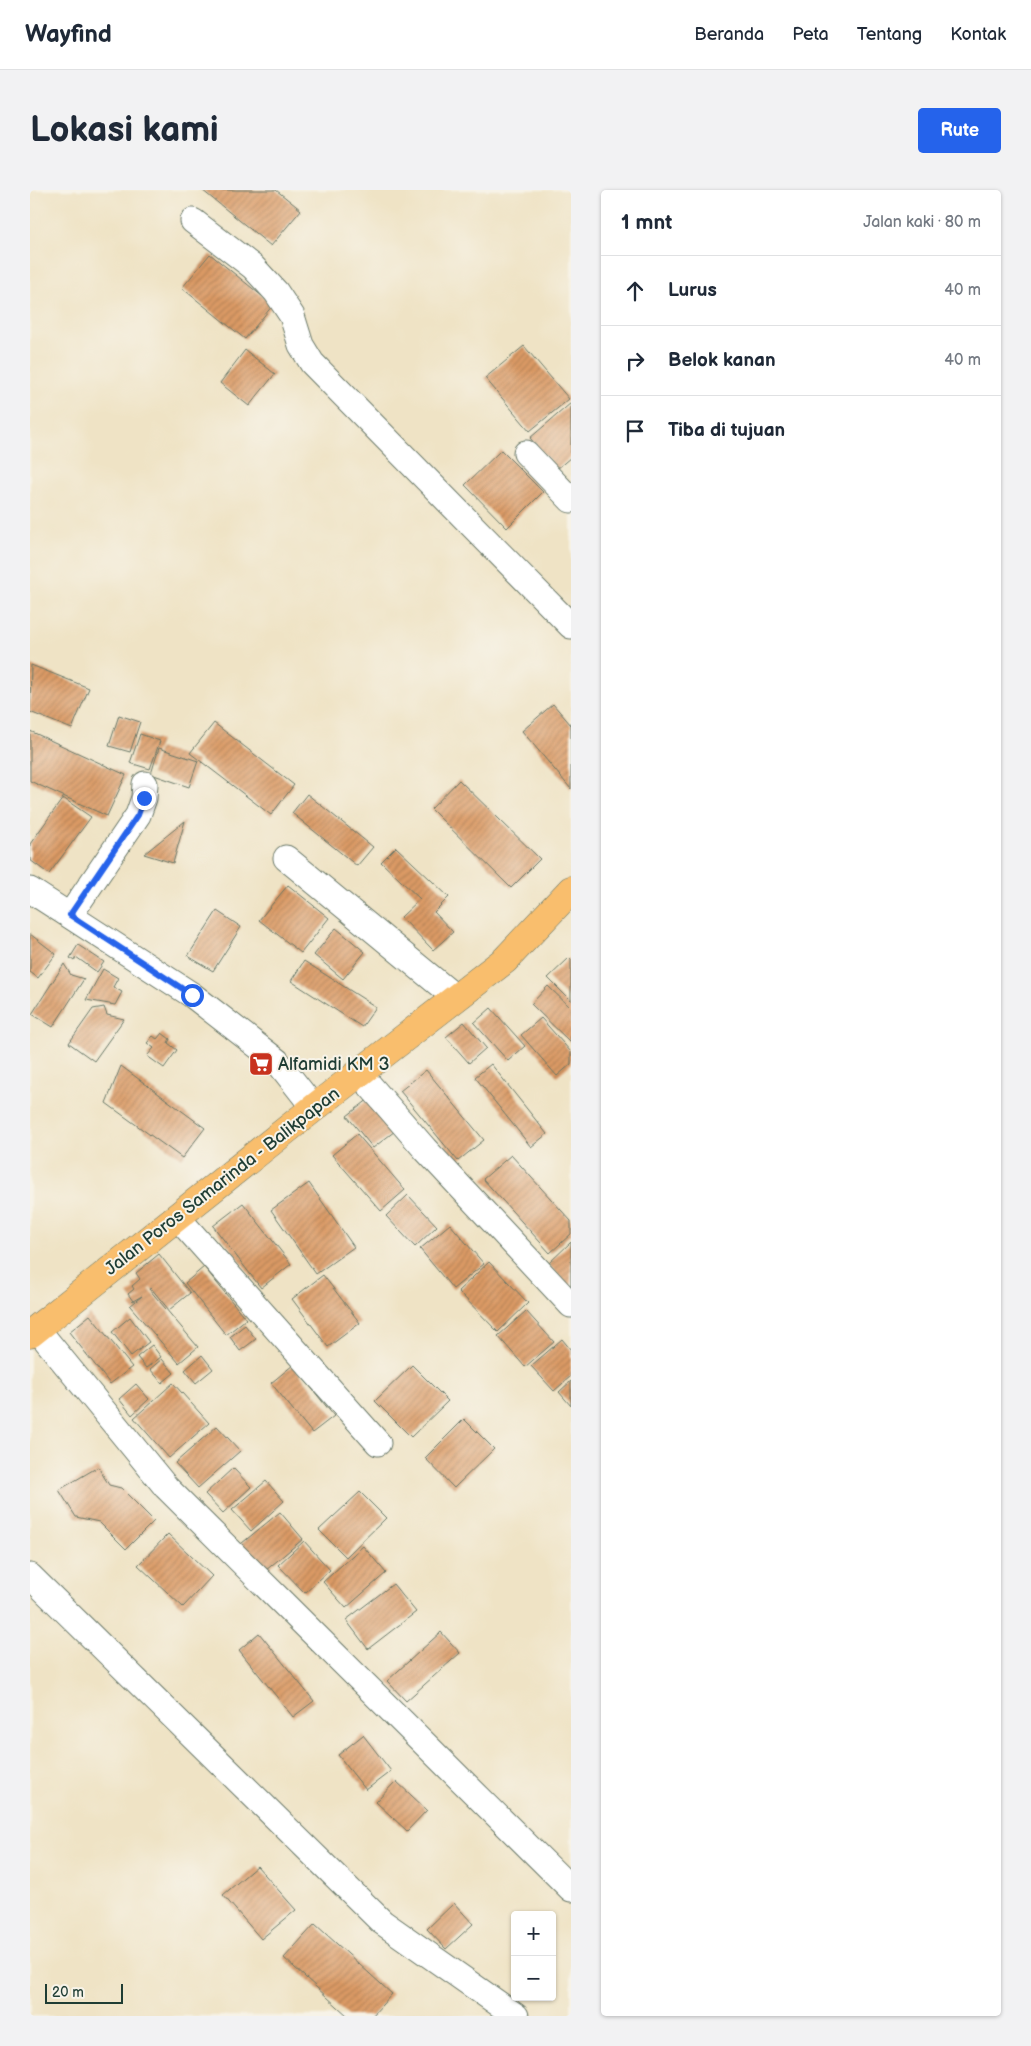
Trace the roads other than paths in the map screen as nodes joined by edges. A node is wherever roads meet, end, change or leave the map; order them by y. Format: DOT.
graph roads {
  1 [pos="193,221"];
  2 [pos="526,453"];
  3 [pos="571,500"];
  4 [pos="571,626"];
  5 [pos="145,784"];
  6 [pos="286,858"];
  7 [pos="30,890"];
  8 [pos="571,890"];
  9 [pos="70,915"];
  10 [pos="456,998"];
  11 [pos="359,1073"];
  12 [pos="314,1108"];
  13 [pos="177,1217"];
  14 [pos="571,1305"];
  15 [pos="33,1332"];
  16 [pos="378,1443"];
  17 [pos="30,1576"];
  18 [pos="571,1889"];
  19 [pos="516,2016"];
  1 -- 4 [label="street"];
  2 -- 3 [label="street"];
  5 -- 9 [label="street"];
  6 -- 10 [label="street"];
  7 -- 9 [label="street"];
  8 -- 10 [label="highway, Jalan Poros Samarinda - Balikpapan"];
  9 -- 12 [label="street"];
  10 -- 11 [label="highway, Jalan Poros Samarinda - Balikpapan"];
  11 -- 12 [label="highway, Jalan Poros Samarinda - Balikpapan"];
  11 -- 14 [label="street"];
  12 -- 13 [label="highway, Jalan Poros Samarinda - Balikpapan"];
  13 -- 15 [label="highway, Jalan Poros Samarinda - Balikpapan"];
  13 -- 16 [label="street"];
  15 -- 18 [label="street"];
  17 -- 19 [label="street"];
}
